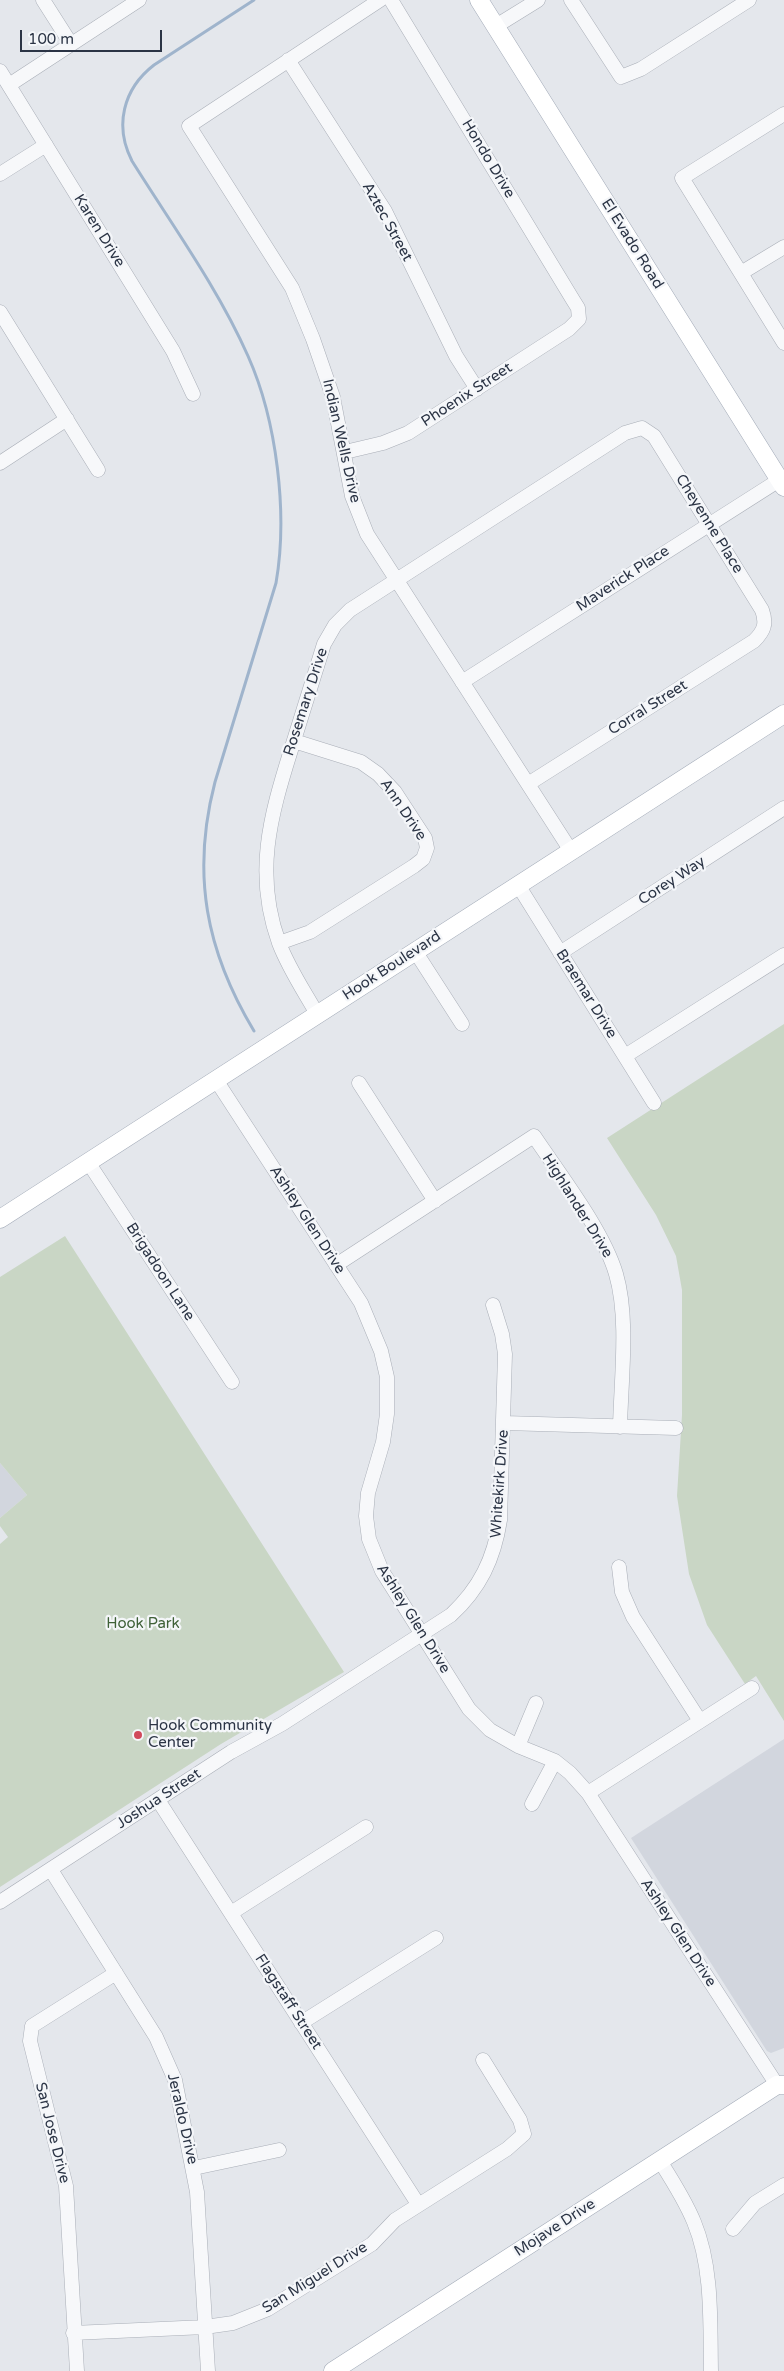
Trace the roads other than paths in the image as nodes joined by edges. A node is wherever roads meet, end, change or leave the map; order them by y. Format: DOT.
graph roads {
  1 [pos="43,0"];
  2 [pos="139,0"];
  3 [pos="380,0"];
  4 [pos="391,0"];
  5 [pos="479,0"];
  6 [pos="538,0"];
  7 [pos="571,0"];
  8 [pos="749,0"];
  9 [pos="496,26"];
  10 [pos="71,44"];
  11 [pos="288,60"];
  12 [pos="0,71"];
  13 [pos="9,85"];
  14 [pos="784,114"];
  15 [pos="46,145"];
  16 [pos="0,174"];
  17 [pos="784,247"];
  18 [pos="741,273"];
  19 [pos="0,314"];
  20 [pos="580,319"];
  21 [pos="784,343"];
  22 [pos="477,389"];
  23 [pos="194,394"];
  24 [pos="66,419"];
  25 [pos="642,428"];
  26 [pos="345,452"];
  27 [pos="0,463"];
  28 [pos="98,470"];
  29 [pos="782,481"];
  30 [pos="710,524"];
  31 [pos="397,580"];
  32 [pos="765,628"];
  33 [pos="462,682"];
  34 [pos="784,714"];
  35 [pos="294,741"];
  36 [pos="528,784"];
  37 [pos="784,808"];
  38 [pos="571,851"];
  39 [pos="518,885"];
  40 [pos="279,943"];
  41 [pos="415,951"];
  42 [pos="560,953"];
  43 [pos="784,955"];
  44 [pos="317,1014"];
  45 [pos="462,1024"];
  46 [pos="625,1056"];
  47 [pos="216,1080"];
  48 [pos="359,1083"];
  49 [pos="654,1104"];
  50 [pos="88,1162"];
  51 [pos="435,1201"];
  52 [pos="0,1219"];
  53 [pos="336,1265"];
  54 [pos="493,1305"];
  55 [pos="232,1382"];
  56 [pos="504,1423"];
  57 [pos="620,1426"];
  58 [pos="676,1428"];
  59 [pos="619,1567"];
  60 [pos="422,1634"];
  61 [pos="752,1688"];
  62 [pos="536,1703"];
  63 [pos="700,1721"];
  64 [pos="518,1746"];
  65 [pos="555,1761"];
  66 [pos="588,1793"];
  67 [pos="158,1800"];
  68 [pos="532,1804"];
  69 [pos="366,1827"];
  70 [pos="50,1870"];
  71 [pos="0,1902"];
  72 [pos="231,1913"];
  73 [pos="436,1938"];
  74 [pos="116,1973"];
  75 [pos="302,2023"];
  76 [pos="483,2060"];
  77 [pos="782,2080"];
  78 [pos="279,2150"];
  79 [pos="660,2161"];
  80 [pos="194,2168"];
  81 [pos="784,2185"];
  82 [pos="418,2204"];
  83 [pos="733,2229"];
  84 [pos="205,2327"];
  85 [pos="73,2333"];
  86 [pos="77,2371"];
  87 [pos="208,2371"];
  88 [pos="333,2371"];
  89 [pos="711,2371"];
  1 -- 10 [label="street"];
  2 -- 10 [label="street"];
  3 -- 11 [label="street"];
  4 -- 20 [label="street, Hondo Drive"];
  5 -- 9 [label="main road, El Evado Road"];
  6 -- 9 [label="street"];
  7 -- 8 [label="street"];
  9 -- 29 [label="main road, El Evado Road"];
  10 -- 13 [label="street"];
  11 -- 22 [label="street, Aztec Street"];
  11 -- 26 [label="street, Indian Wells Drive"];
  12 -- 13 [label="street, Karen Drive"];
  13 -- 15 [label="street, Karen Drive"];
  14 -- 18 [label="street"];
  15 -- 16 [label="street"];
  15 -- 23 [label="street, Karen Drive"];
  17 -- 18 [label="street"];
  18 -- 21 [label="street"];
  19 -- 24 [label="street"];
  20 -- 22 [label="street, Phoenix Street"];
  22 -- 26 [label="street, Phoenix Street"];
  24 -- 27 [label="street"];
  24 -- 28 [label="street"];
  25 -- 30 [label="street, Cheyenne Place"];
  25 -- 31 [label="street, Rosemary Drive"];
  26 -- 31 [label="street, Indian Wells Drive"];
  29 -- 30 [label="street, Maverick Place"];
  30 -- 32 [label="street, Cheyenne Place"];
  30 -- 33 [label="street, Maverick Place"];
  31 -- 33 [label="street, Indian Wells Drive"];
  31 -- 35 [label="street, Rosemary Drive"];
  32 -- 36 [label="street, Corral Street"];
  33 -- 36 [label="street, Indian Wells Drive"];
  34 -- 38 [label="main road, Hook Boulevard"];
  35 -- 40 [label="street, Rosemary Drive"];
  35 -- 40 [label="street, Ann Drive"];
  36 -- 38 [label="street, Indian Wells Drive"];
  37 -- 42 [label="street, Corey Way"];
  38 -- 39 [label="main road, Hook Boulevard"];
  39 -- 41 [label="main road, Hook Boulevard"];
  39 -- 42 [label="street, Braemar Drive"];
  40 -- 44 [label="street, Rosemary Drive"];
  41 -- 44 [label="main road, Hook Boulevard"];
  41 -- 45 [label="street"];
  42 -- 46 [label="street, Braemar Drive"];
  43 -- 46 [label="street"];
  44 -- 47 [label="main road, Hook Boulevard"];
  46 -- 49 [label="street, Braemar Drive"];
  47 -- 50 [label="main road, Hook Boulevard"];
  47 -- 53 [label="street, Ashley Glen Drive"];
  48 -- 51 [label="street"];
  50 -- 52 [label="main road, Hook Boulevard"];
  50 -- 55 [label="street, Brigadoon Lane"];
  51 -- 53 [label="street"];
  51 -- 57 [label="street, Highlander Drive"];
  53 -- 60 [label="street, Ashley Glen Drive"];
  54 -- 56 [label="street, Whitekirk Drive"];
  56 -- 57 [label="street"];
  56 -- 60 [label="street, Whitekirk Drive"];
  57 -- 58 [label="street"];
  59 -- 63 [label="street"];
  60 -- 64 [label="street, Ashley Glen Drive"];
  60 -- 67 [label="street, Joshua Street"];
  61 -- 63 [label="street"];
  62 -- 64 [label="street"];
  63 -- 66 [label="street"];
  64 -- 65 [label="street, Ashley Glen Drive"];
  65 -- 66 [label="street, Ashley Glen Drive"];
  65 -- 68 [label="street"];
  66 -- 77 [label="street, Ashley Glen Drive"];
  67 -- 70 [label="street, Joshua Street"];
  67 -- 72 [label="street, Flagstaff Street"];
  69 -- 72 [label="street"];
  70 -- 71 [label="street, Joshua Street"];
  70 -- 74 [label="street, Jeraldo Drive"];
  72 -- 75 [label="street, Flagstaff Street"];
  73 -- 75 [label="street"];
  74 -- 80 [label="street, Jeraldo Drive"];
  74 -- 85 [label="street, San Jose Drive"];
  75 -- 82 [label="street, Flagstaff Street"];
  76 -- 82 [label="street, San Miguel Drive"];
  77 -- 79 [label="main road, Mojave Drive"];
  78 -- 80 [label="street"];
  79 -- 88 [label="main road, Mojave Drive"];
  79 -- 89 [label="street"];
  80 -- 84 [label="street, Jeraldo Drive"];
  81 -- 83 [label="street"];
  82 -- 84 [label="street, San Miguel Drive"];
  84 -- 85 [label="street, San Miguel Drive"];
  84 -- 87 [label="street, Jeraldo Drive"];
  85 -- 86 [label="street, San Jose Drive"];
}
